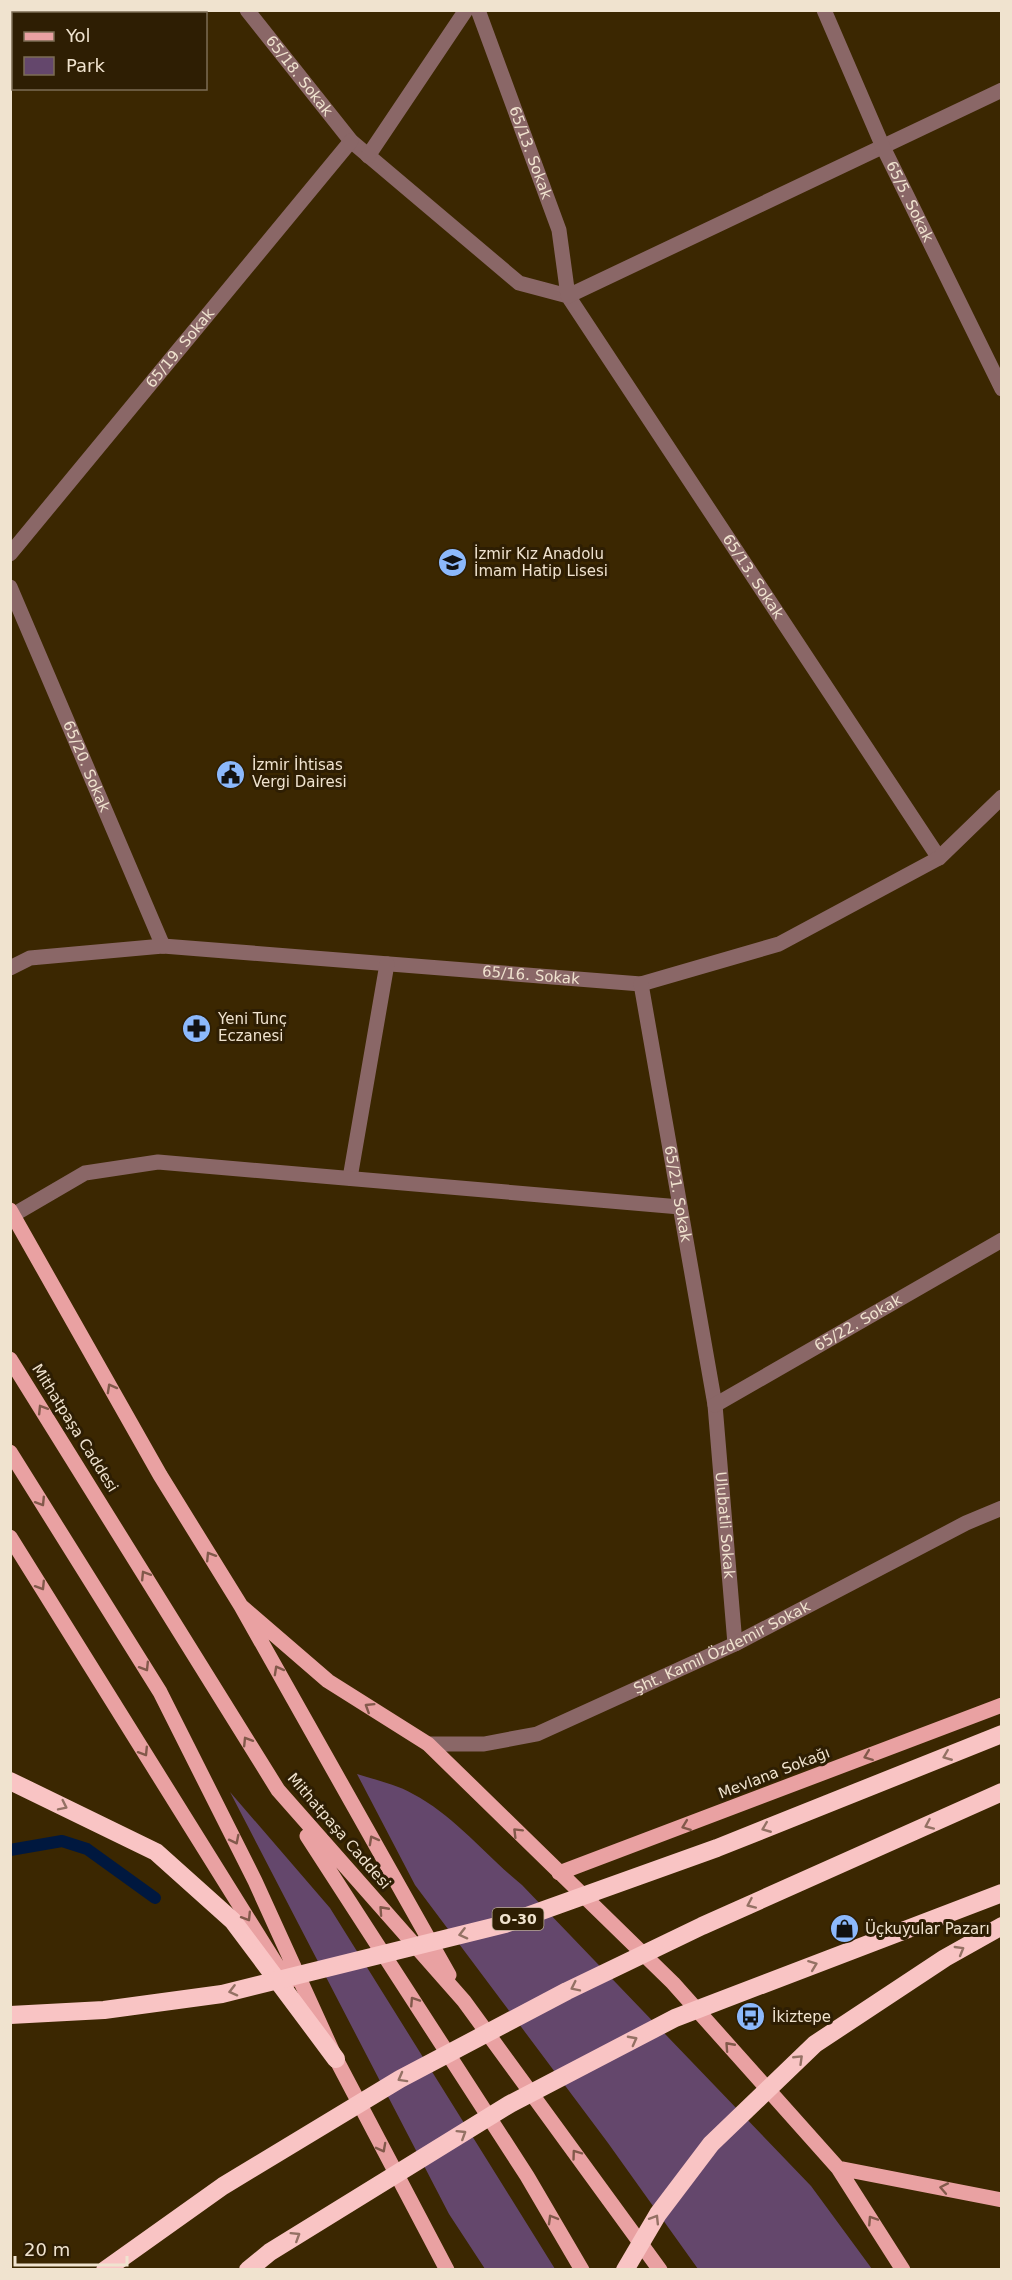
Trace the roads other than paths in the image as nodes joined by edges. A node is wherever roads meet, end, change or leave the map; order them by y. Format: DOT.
graph roads {
  1 [pos="247,10"];
  2 [pos="466,10"];
  3 [pos="478,10"];
  4 [pos="824,10"];
  5 [pos="1002,90"];
  6 [pos="351,141"];
  7 [pos="883,147"];
  8 [pos="368,156"];
  9 [pos="568,296"];
  10 [pos="1002,389"];
  11 [pos="10,554"];
  12 [pos="10,587"];
  13 [pos="1002,796"];
  14 [pos="939,858"];
  15 [pos="163,946"];
  16 [pos="387,964"];
  17 [pos="10,968"];
  18 [pos="641,984"];
  19 [pos="350,1178"];
  20 [pos="680,1207"];
  21 [pos="12,1213"];
  22 [pos="1002,1240"];
  23 [pos="10,1359"];
  24 [pos="715,1405"];
  25 [pos="10,1452"];
  26 [pos="1002,1508"];
  27 [pos="10,1537"];
  28 [pos="241,1606"];
  29 [pos="735,1644"];
  30 [pos="1002,1705"];
  31 [pos="1002,1734"];
  32 [pos="428,1744"];
  33 [pos="10,1781"];
  34 [pos="278,1790"];
  35 [pos="1002,1791"];
  36 [pos="559,1873"];
  37 [pos="1002,1893"];
  38 [pos="1002,1926"];
  39 [pos="464,2001"];
  40 [pos="10,2015"];
  41 [pos="336,2059"];
  42 [pos="838,2168"];
  43 [pos="1002,2200"];
  44 [pos="105,2270"];
  45 [pos="248,2270"];
  46 [pos="447,2270"];
  47 [pos="582,2270"];
  48 [pos="625,2270"];
  49 [pos="660,2270"];
  50 [pos="903,2270"];
  1 -- 6 [label="street, 65/18. Sokak"];
  2 -- 8 [label="street"];
  3 -- 9 [label="street, 65/13. Sokak"];
  4 -- 7 [label="street, 65/5. Sokak"];
  5 -- 7 [label="street"];
  6 -- 8 [label="street"];
  6 -- 11 [label="street, 65/19. Sokak"];
  7 -- 9 [label="street"];
  7 -- 10 [label="street, 65/5. Sokak"];
  8 -- 9 [label="street"];
  9 -- 14 [label="street, 65/13. Sokak"];
  12 -- 15 [label="street, 65/20. Sokak"];
  13 -- 14 [label="street, 65/16. Sokak"];
  14 -- 18 [label="street, 65/16. Sokak"];
  15 -- 16 [label="street, 65/16. Sokak"];
  15 -- 17 [label="street, 65/16. Sokak"];
  16 -- 18 [label="street, 65/16. Sokak"];
  16 -- 19 [label="street"];
  18 -- 20 [label="street, 65/21. Sokak"];
  19 -- 20 [label="street"];
  19 -- 21 [label="street"];
  20 -- 24 [label="street, 65/21. Sokak"];
  28 -- 21 [label="main road, one-way"];
  22 -- 24 [label="street, 65/22. Sokak"];
  34 -- 23 [label="main road, Mithatpaşa Caddesi, one-way"];
  24 -- 29 [label="street, Ulubatli Sokak"];
  25 -- 41 [label="main road, one-way"];
  26 -- 29 [label="street, Şht. Kamil Özdemir Sokak"];
  27 -- 41 [label="main road, one-way"];
  32 -- 28 [label="main road, one-way"];
  39 -- 28 [label="main road, one-way"];
  29 -- 32 [label="street, Şht. Kamil Özdemir Sokak"];
  30 -- 36 [label="main road, Mevlana Sokağı, one-way"];
  31 -- 40 [label="highway, O-30, one-way, bridge"];
  36 -- 32 [label="main road, one-way"];
  33 -- 41 [label="highway, one-way"];
  39 -- 34 [label="main road, Mithatpaşa Caddesi, one-way"];
  47 -- 34 [label="main road, one-way"];
  35 -- 44 [label="highway, one-way, bridge"];
  42 -- 36 [label="main road, one-way"];
  45 -- 37 [label="highway, one-way, bridge"];
  48 -- 38 [label="highway, one-way, bridge"];
  49 -- 39 [label="main road, Mithatpaşa Caddesi, one-way"];
  41 -- 46 [label="main road, one-way"];
  43 -- 42 [label="main road, one-way"];
  50 -- 42 [label="main road, one-way"];
}
